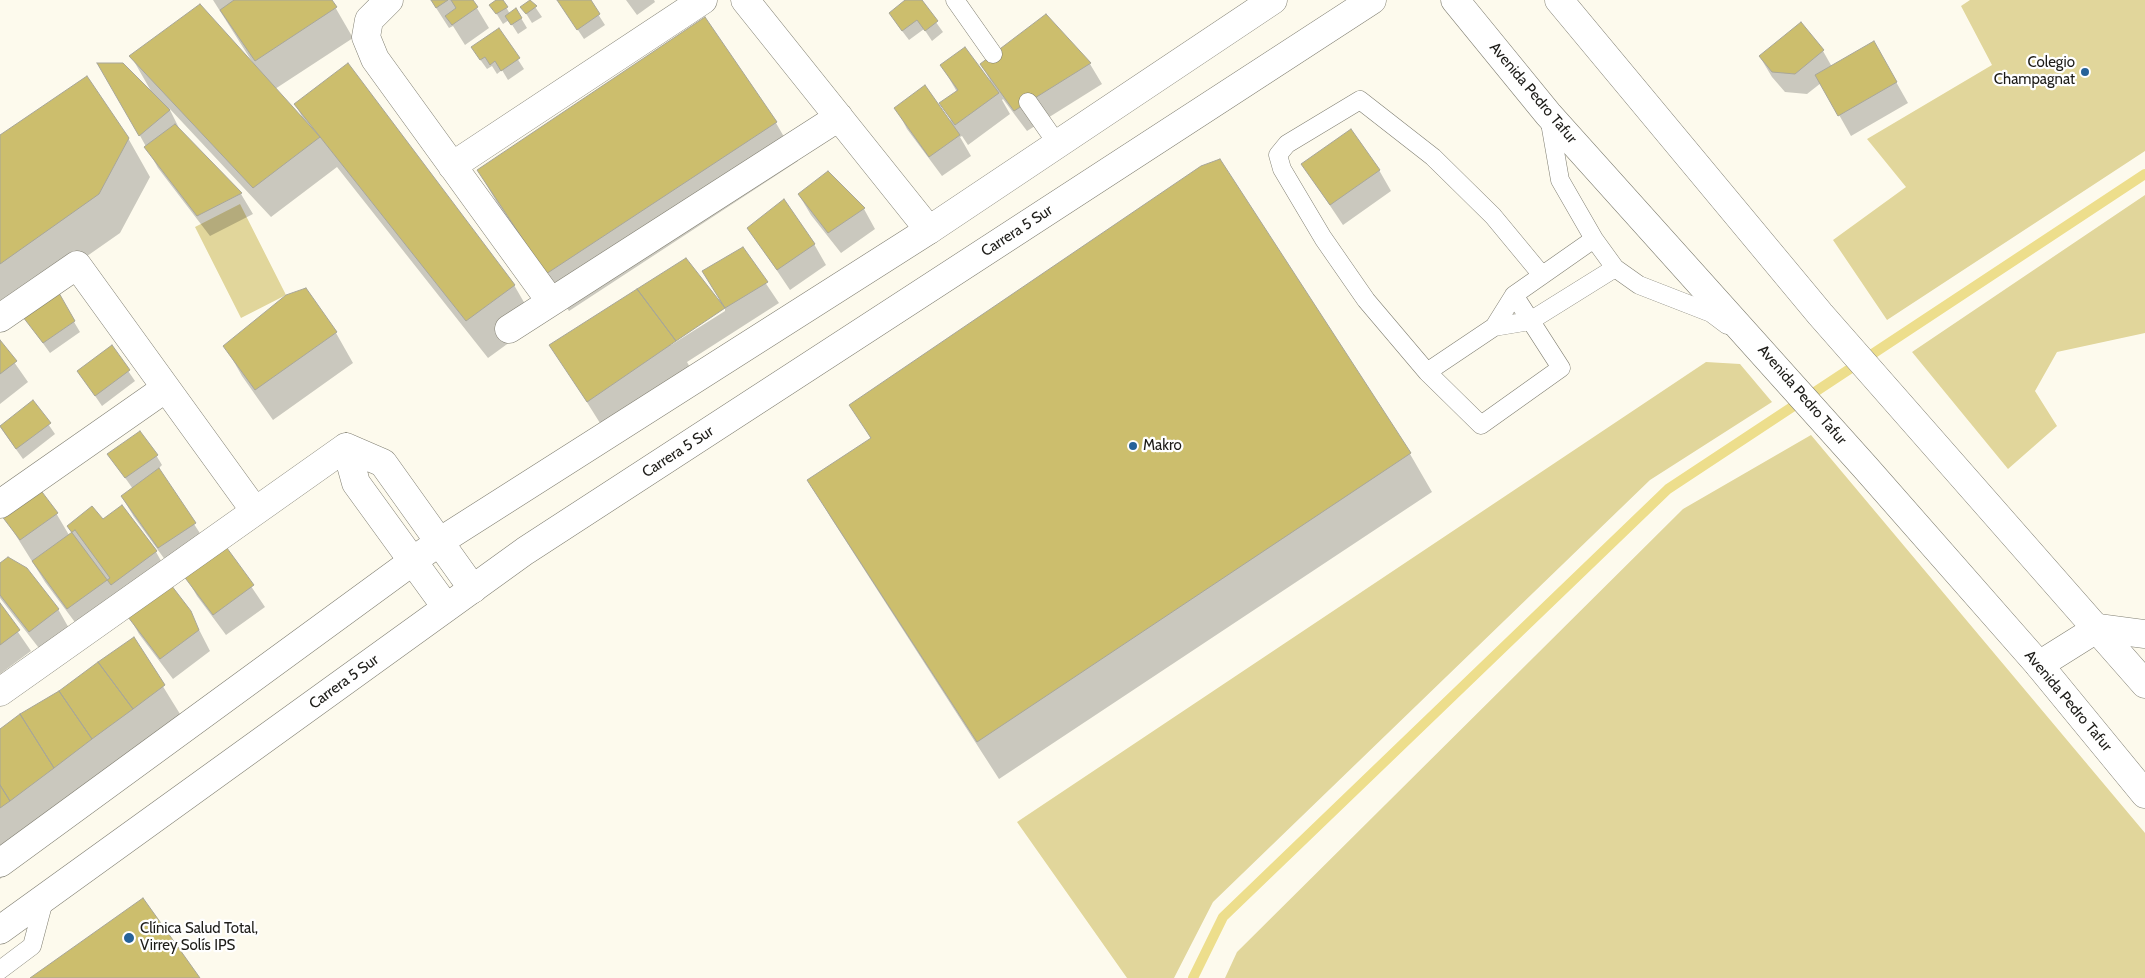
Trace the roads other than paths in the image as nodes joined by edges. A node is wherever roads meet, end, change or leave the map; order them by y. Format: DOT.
graph roads {
  1 [pos="389,0"];
  2 [pos="704,0"];
  3 [pos="745,0"];
  4 [pos="955,0"];
  5 [pos="1273,0"];
  6 [pos="1372,0"];
  7 [pos="1455,0"];
  8 [pos="1559,0"];
  9 [pos="993,54"];
  10 [pos="1028,102"];
  11 [pos="1548,114"];
  12 [pos="840,117"];
  13 [pos="1058,145"];
  14 [pos="452,166"];
  15 [pos="929,230"];
  16 [pos="1594,239"];
  17 [pos="1615,268"];
  18 [pos="1541,274"];
  19 [pos="1514,295"];
  20 [pos="551,302"];
  21 [pos="0,318"];
  22 [pos="1530,321"];
  23 [pos="1494,327"];
  24 [pos="509,329"];
  25 [pos="1766,354"];
  26 [pos="1427,372"];
  27 [pos="166,388"];
  28 [pos="346,447"];
  29 [pos="0,504"];
  30 [pos="255,511"];
  31 [pos="439,542"];
  32 [pos="412,560"];
  33 [pos="473,589"];
  34 [pos="446,608"];
  35 [pos="2098,628"];
  36 [pos="2145,634"];
  37 [pos="2038,665"];
  38 [pos="2145,684"];
  39 [pos="0,692"];
  40 [pos="2145,794"];
  41 [pos="0,863"];
  42 [pos="45,897"];
  43 [pos="0,930"];
  44 [pos="0,970"];
  1 -- 14 [label="street"];
  2 -- 14 [label="street"];
  3 -- 12 [label="street"];
  4 -- 9 [label="lane"];
  5 -- 13 [label="street"];
  6 -- 33 [label="street, Carrera 5 Sur"];
  7 -- 11 [label="street, Avenida Pedro Tafur"];
  8 -- 35 [label="street"];
  10 -- 13 [label="lane"];
  11 -- 16 [label="lane"];
  11 -- 25 [label="street, Avenida Pedro Tafur"];
  12 -- 15 [label="street"];
  12 -- 20 [label="street"];
  13 -- 15 [label="street"];
  14 -- 20 [label="street"];
  15 -- 31 [label="street"];
  16 -- 17 [label="lane"];
  16 -- 18 [label="lane"];
  17 -- 22 [label="lane"];
  17 -- 25 [label="lane"];
  18 -- 19 [label="lane"];
  18 -- 26 [label="lane"];
  19 -- 22 [label="lane"];
  19 -- 23 [label="lane"];
  20 -- 24 [label="street"];
  21 -- 27 [label="street"];
  22 -- 23 [label="lane"];
  22 -- 26 [label="lane"];
  23 -- 26 [label="lane"];
  25 -- 37 [label="street, Avenida Pedro Tafur"];
  27 -- 29 [label="street"];
  27 -- 30 [label="street"];
  28 -- 30 [label="street"];
  28 -- 31 [label="street"];
  28 -- 32 [label="street"];
  30 -- 39 [label="street"];
  31 -- 32 [label="street"];
  31 -- 33 [label="street"];
  32 -- 34 [label="street"];
  32 -- 41 [label="street"];
  33 -- 34 [label="street, Carrera 5 Sur"];
  34 -- 42 [label="street, Carrera 5 Sur"];
  35 -- 36 [label="street"];
  35 -- 37 [label="street"];
  35 -- 38 [label="street"];
  37 -- 40 [label="street, Avenida Pedro Tafur"];
  42 -- 43 [label="street, Carrera 5 Sur"];
  42 -- 44 [label="lane"];
}
